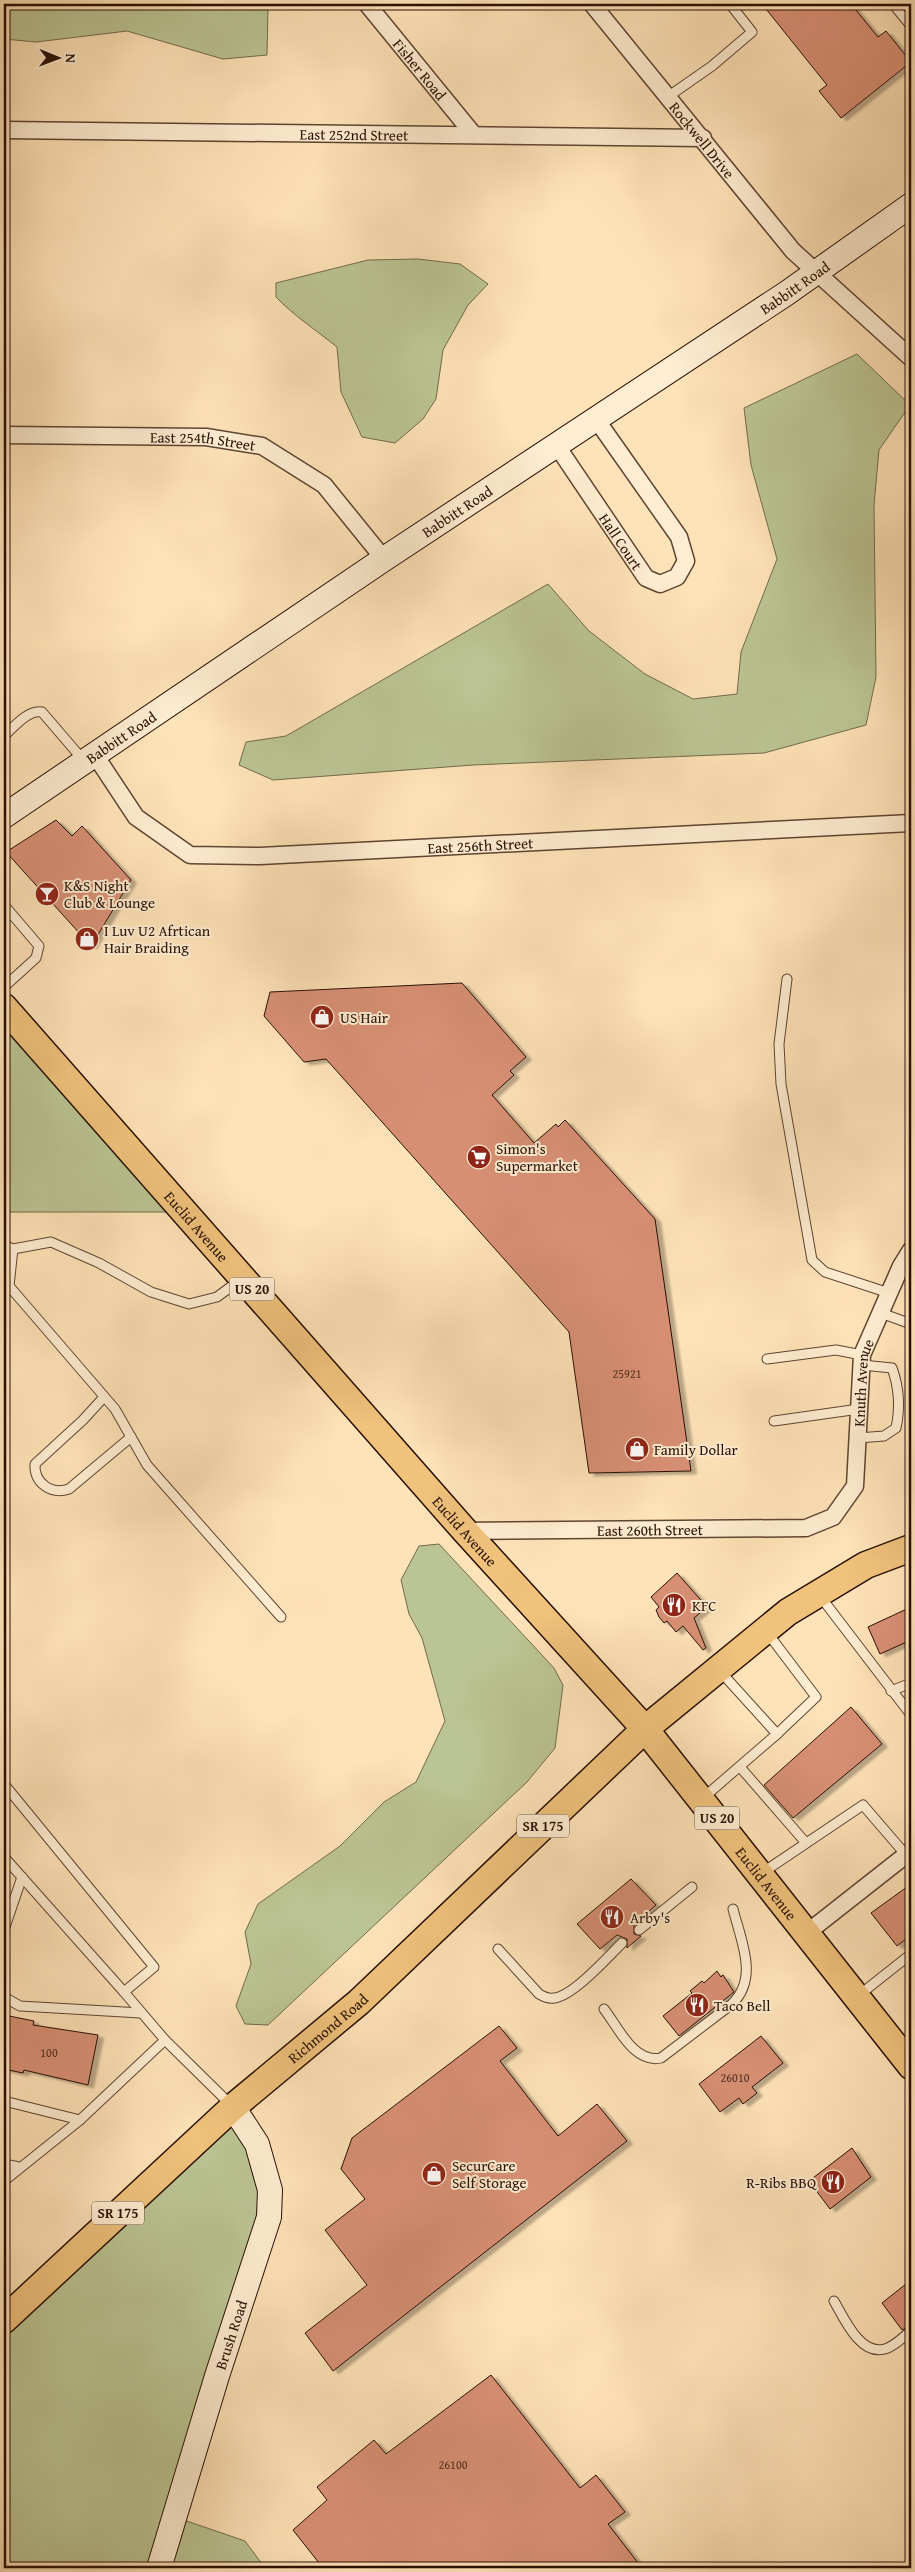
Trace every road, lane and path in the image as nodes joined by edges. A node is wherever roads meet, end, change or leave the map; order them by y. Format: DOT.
graph roads {
  1 [pos="367,4"];
  2 [pos="592,4"];
  3 [pos="730,4"];
  4 [pos="894,4"];
  5 [pos="911,26"];
  6 [pos="668,96"];
  7 [pos="4,130"];
  8 [pos="474,135"];
  9 [pos="703,138"];
  10 [pos="911,205"];
  11 [pos="816,272"];
  12 [pos="911,358"];
  13 [pos="596,419"];
  14 [pos="4,435"];
  15 [pos="557,446"];
  16 [pos="384,559"];
  17 [pos="4,736"];
  18 [pos="90,759"];
  19 [pos="4,816"];
  20 [pos="911,822"];
  21 [pos="4,905"];
  22 [pos="787,979"];
  23 [pos="4,987"];
  24 [pos="4,1007"];
  25 [pos="4,1245"];
  26 [pos="13,1249"];
  27 [pos="911,1250"];
  28 [pos="243,1278"];
  29 [pos="889,1293"];
  30 [pos="881,1313"];
  31 [pos="911,1324"];
  32 [pos="767,1359"];
  33 [pos="862,1360"];
  34 [pos="104,1397"];
  35 [pos="859,1409"];
  36 [pos="774,1421"];
  37 [pos="131,1437"];
  38 [pos="858,1438"];
  39 [pos="833,1517"];
  40 [pos="465,1531"];
  41 [pos="911,1548"];
  42 [pos="819,1594"];
  43 [pos="281,1618"];
  44 [pos="766,1631"];
  45 [pos="719,1670"];
  46 [pos="911,1683"];
  47 [pos="891,1691"];
  48 [pos="911,1715"];
  49 [pos="645,1729"];
  50 [pos="777,1734"];
  51 [pos="740,1767"];
  52 [pos="4,1784"];
  53 [pos="702,1800"];
  54 [pos="806,1843"];
  55 [pos="909,1853"];
  56 [pos="4,1857"];
  57 [pos="761,1873"];
  58 [pos="22,1877"];
  59 [pos="692,1887"];
  60 [pos="733,1909"];
  61 [pos="4,1930"];
  62 [pos="639,1930"];
  63 [pos="808,1932"];
  64 [pos="622,1943"];
  65 [pos="498,1949"];
  66 [pos="911,1954"];
  67 [pos="124,1992"];
  68 [pos="858,1996"];
  69 [pos="4,1997"];
  70 [pos="604,2009"];
  71 [pos="141,2013"];
  72 [pos="165,2040"];
  73 [pos="911,2066"];
  74 [pos="4,2101"];
  75 [pos="232,2107"];
  76 [pos="80,2120"];
  77 [pos="4,2164"];
  78 [pos="19,2166"];
  79 [pos="4,2181"];
  80 [pos="834,2301"];
  81 [pos="4,2320"];
  82 [pos="911,2331"];
  83 [pos="160,2568"];
  1 -- 8 [label="street, Fisher Road"];
  2 -- 6 [label="street, Rockwell Drive"];
  3 -- 6 [label="lane"];
  4 -- 5 [label="lane"];
  6 -- 9 [label="street, Rockwell Drive"];
  7 -- 8 [label="street, East 252nd Street"];
  8 -- 9 [label="street, East 252nd Street"];
  9 -- 11 [label="street, Rockwell Drive"];
  10 -- 11 [label="main road, Babbitt Road"];
  11 -- 12 [label="street, Rockwell Drive"];
  11 -- 13 [label="main road, Babbitt Road"];
  13 -- 15 [label="main road, Babbitt Road"];
  13 -- 15 [label="street, Hall Court"];
  14 -- 16 [label="street, East 254th Street"];
  15 -- 16 [label="main road, Babbitt Road"];
  16 -- 18 [label="main road, Babbitt Road"];
  17 -- 18 [label="lane"];
  18 -- 19 [label="main road, Babbitt Road"];
  18 -- 20 [label="street, East 256th Street"];
  21 -- 23 [label="lane"];
  22 -- 29 [label="lane"];
  24 -- 28 [label="main road, Euclid Avenue / US 20"];
  25 -- 26 [label="lane"];
  26 -- 28 [label="lane"];
  26 -- 34 [label="lane"];
  27 -- 29 [label="street, Knuth Avenue"];
  28 -- 40 [label="main road, Euclid Avenue / US 20"];
  29 -- 30 [label="street, Knuth Avenue"];
  30 -- 31 [label="lane"];
  30 -- 33 [label="street, Knuth Avenue"];
  32 -- 33 [label="lane"];
  33 -- 35 [label="street, Knuth Avenue"];
  33 -- 38 [label="lane"];
  34 -- 37 [label="lane"];
  34 -- 37 [label="lane"];
  35 -- 36 [label="lane"];
  35 -- 38 [label="street, Knuth Avenue"];
  37 -- 43 [label="lane"];
  38 -- 39 [label="street, Knuth Avenue"];
  39 -- 40 [label="street, East 260th Street"];
  40 -- 49 [label="main road, Euclid Avenue / US 20"];
  41 -- 42 [label="main road, SR 175"];
  42 -- 44 [label="main road, SR 175"];
  42 -- 47 [label="lane"];
  44 -- 45 [label="main road, SR 175"];
  44 -- 50 [label="lane"];
  45 -- 49 [label="main road, SR 175"];
  45 -- 50 [label="lane"];
  46 -- 47 [label="lane"];
  47 -- 48 [label="lane"];
  49 -- 53 [label="main road, Euclid Avenue / US 20"];
  49 -- 75 [label="main road, Richmond Road / SR 175"];
  50 -- 51 [label="lane"];
  51 -- 53 [label="lane"];
  51 -- 54 [label="lane"];
  52 -- 67 [label="lane"];
  53 -- 57 [label="main road, Euclid Avenue / US 20"];
  54 -- 55 [label="lane"];
  54 -- 57 [label="lane"];
  55 -- 63 [label="street"];
  56 -- 58 [label="lane"];
  57 -- 63 [label="main road, Euclid Avenue / US 20"];
  58 -- 61 [label="lane"];
  58 -- 67 [label="lane"];
  59 -- 62 [label="lane"];
  60 -- 70 [label="lane"];
  63 -- 68 [label="main road, Euclid Avenue / US 20"];
  64 -- 65 [label="lane"];
  66 -- 68 [label="lane"];
  67 -- 71 [label="lane"];
  68 -- 73 [label="main road, Euclid Avenue / US 20"];
  69 -- 71 [label="lane"];
  71 -- 72 [label="lane"];
  72 -- 75 [label="lane"];
  72 -- 76 [label="lane"];
  74 -- 76 [label="lane"];
  75 -- 81 [label="main road, Richmond Road / SR 175"];
  75 -- 83 [label="main road, Brush Road"];
  76 -- 78 [label="lane"];
  77 -- 78 [label="lane"];
  78 -- 79 [label="lane"];
  80 -- 82 [label="lane"];
}
